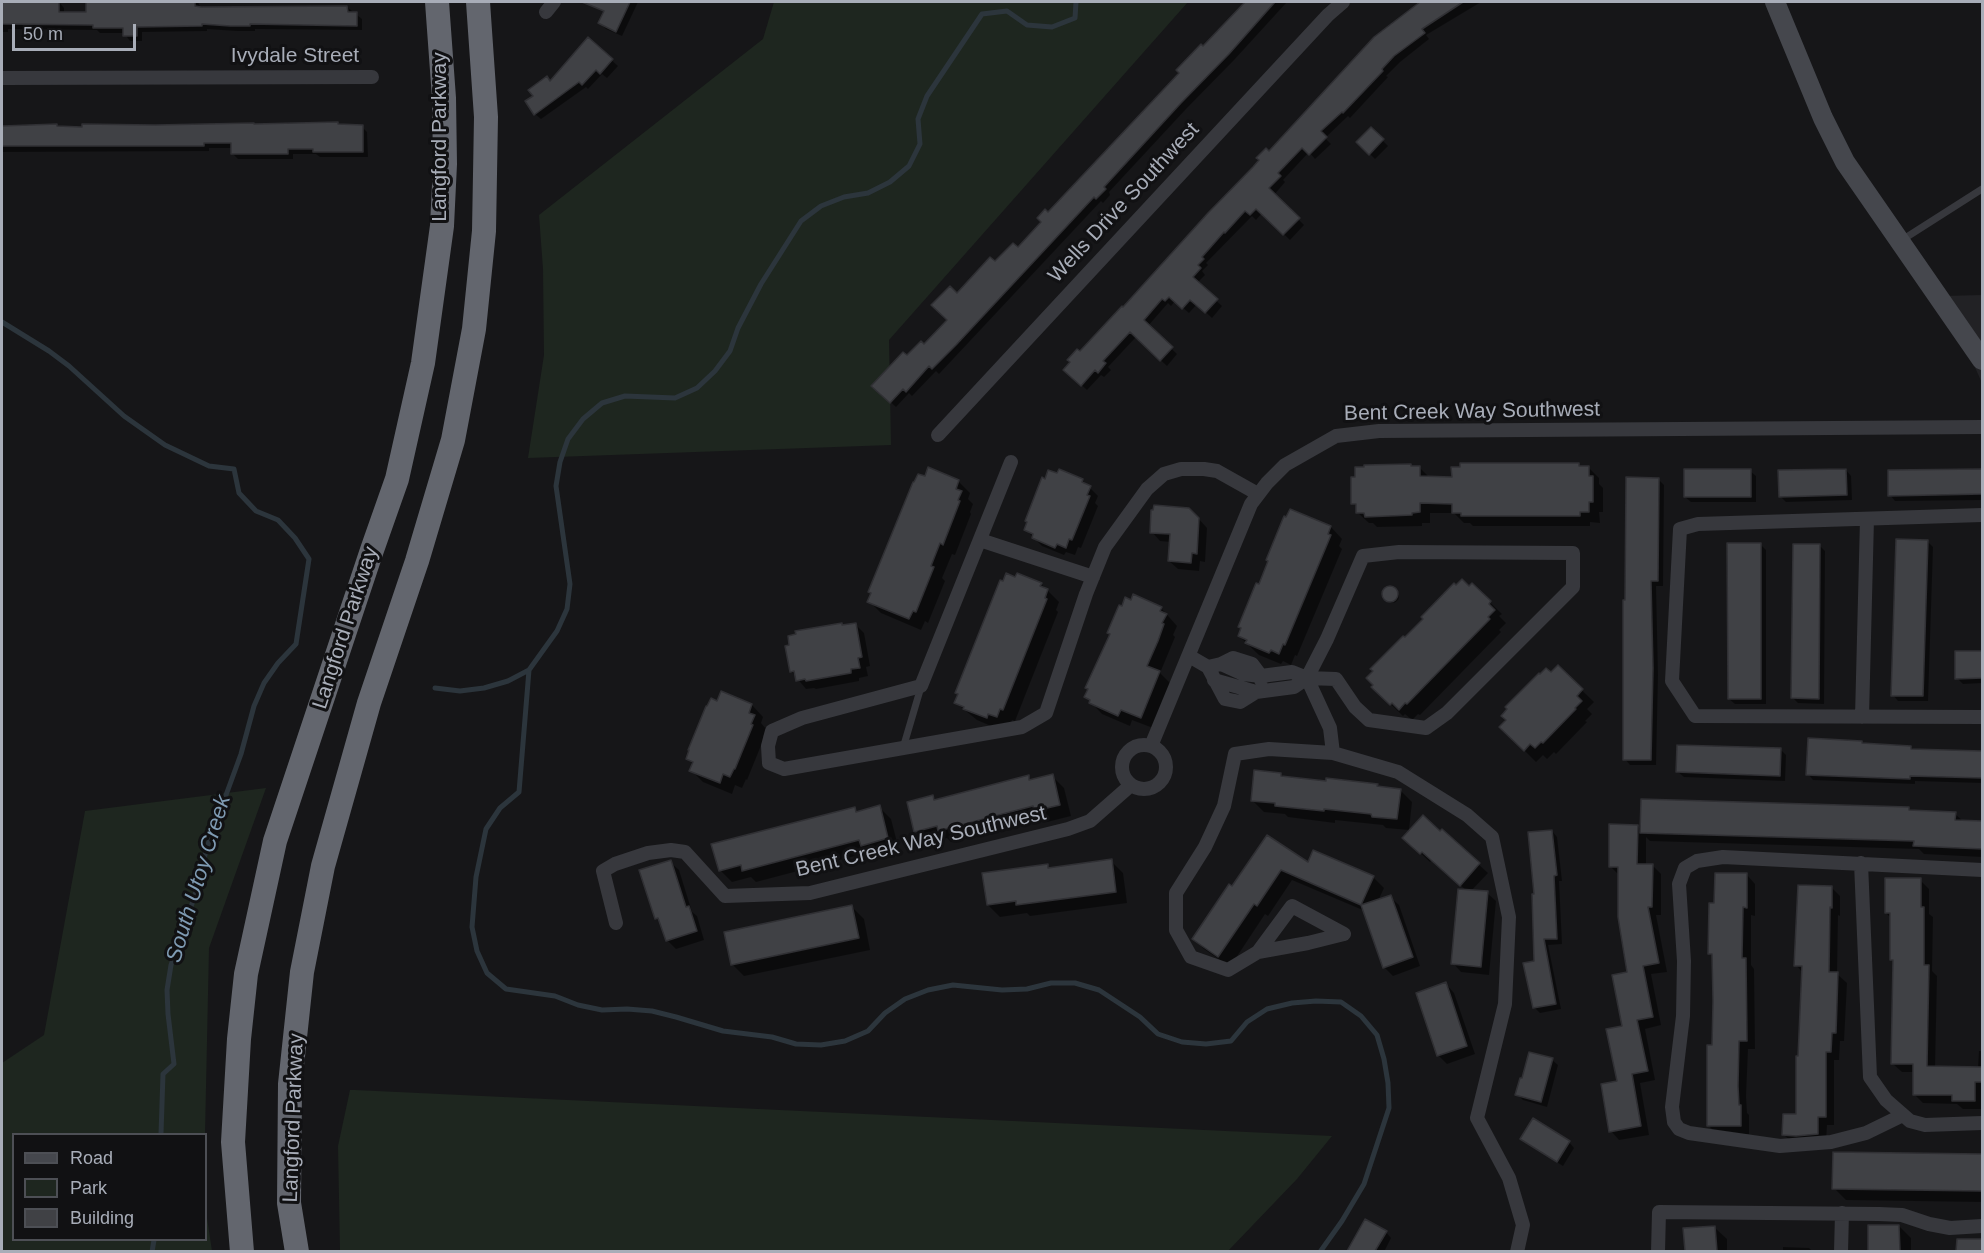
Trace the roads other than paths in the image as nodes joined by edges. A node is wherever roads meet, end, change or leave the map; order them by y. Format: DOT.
graph roads {
  1 [pos="437,2"];
  2 [pos="478,2"];
  3 [pos="1343,2"];
  4 [pos="1775,2"];
  5 [pos="372,77"];
  6 [pos="2,78"];
  7 [pos="1983,189"];
  8 [pos="1900,241"];
  9 [pos="1983,360"];
  10 [pos="1983,427"];
  11 [pos="938,435"];
  12 [pos="1011,462"];
  13 [pos="1258,494"];
  14 [pos="1983,514"];
  15 [pos="1867,519"];
  16 [pos="980,540"];
  17 [pos="1093,577"];
  18 [pos="1189,656"];
  19 [pos="1214,671"];
  20 [pos="1261,676"];
  21 [pos="1307,678"];
  22 [pos="921,686"];
  23 [pos="1259,691"];
  24 [pos="1862,717"];
  25 [pos="1983,717"];
  26 [pos="1151,746"];
  27 [pos="903,748"];
  28 [pos="1334,753"];
  29 [pos="1131,785"];
  30 [pos="1861,863"];
  31 [pos="1983,870"];
  32 [pos="616,923"];
  33 [pos="1258,952"];
  34 [pos="1903,1115"];
  35 [pos="1983,1123"];
  36 [pos="1842,1213"];
  37 [pos="1983,1226"];
  38 [pos="242,1251"];
  39 [pos="297,1251"];
  40 [pos="1517,1251"];
  41 [pos="1658,1251"];
  42 [pos="1841,1251"];
  1 -- 38 [label="highway, Langford Parkway"];
  2 -- 39 [label="highway, Langford Parkway"];
  3 -- 11 [label="street, Wells Drive Southwest"];
  4 -- 8 [label="main road"];
  5 -- 6 [label="street, Ivydale Street"];
  7 -- 8 [label="lane"];
  8 -- 9 [label="main road"];
  10 -- 13 [label="street, Bent Creek Way Southwest"];
  12 -- 16 [label="street"];
  13 -- 17 [label="street"];
  13 -- 18 [label="street, Bent Creek Way Southwest"];
  14 -- 15 [label="street"];
  15 -- 24 [label="street"];
  15 -- 24 [label="street"];
  16 -- 17 [label="street"];
  16 -- 22 [label="street"];
  17 -- 27 [label="street"];
  18 -- 19 [label="street"];
  18 -- 26 [label="street, Bent Creek Way Southwest"];
  19 -- 20 [label="street"];
  19 -- 23 [label="street"];
  20 -- 21 [label="street"];
  20 -- 23 [label="street"];
  21 -- 21 [label="street"];
  21 -- 23 [label="street"];
  21 -- 28 [label="street"];
  22 -- 27 [label="lane"];
  22 -- 27 [label="street"];
  24 -- 25 [label="street"];
  26 -- 29 [label="street"];
  26 -- 29 [label="street"];
  28 -- 33 [label="street"];
  28 -- 40 [label="street"];
  29 -- 32 [label="street, Bent Creek Way Southwest"];
  30 -- 31 [label="street"];
  30 -- 34 [label="street"];
  30 -- 34 [label="street"];
  33 -- 33 [label="street"];
  34 -- 35 [label="street"];
  36 -- 37 [label="street"];
  36 -- 41 [label="street"];
  36 -- 42 [label="street"];
}
